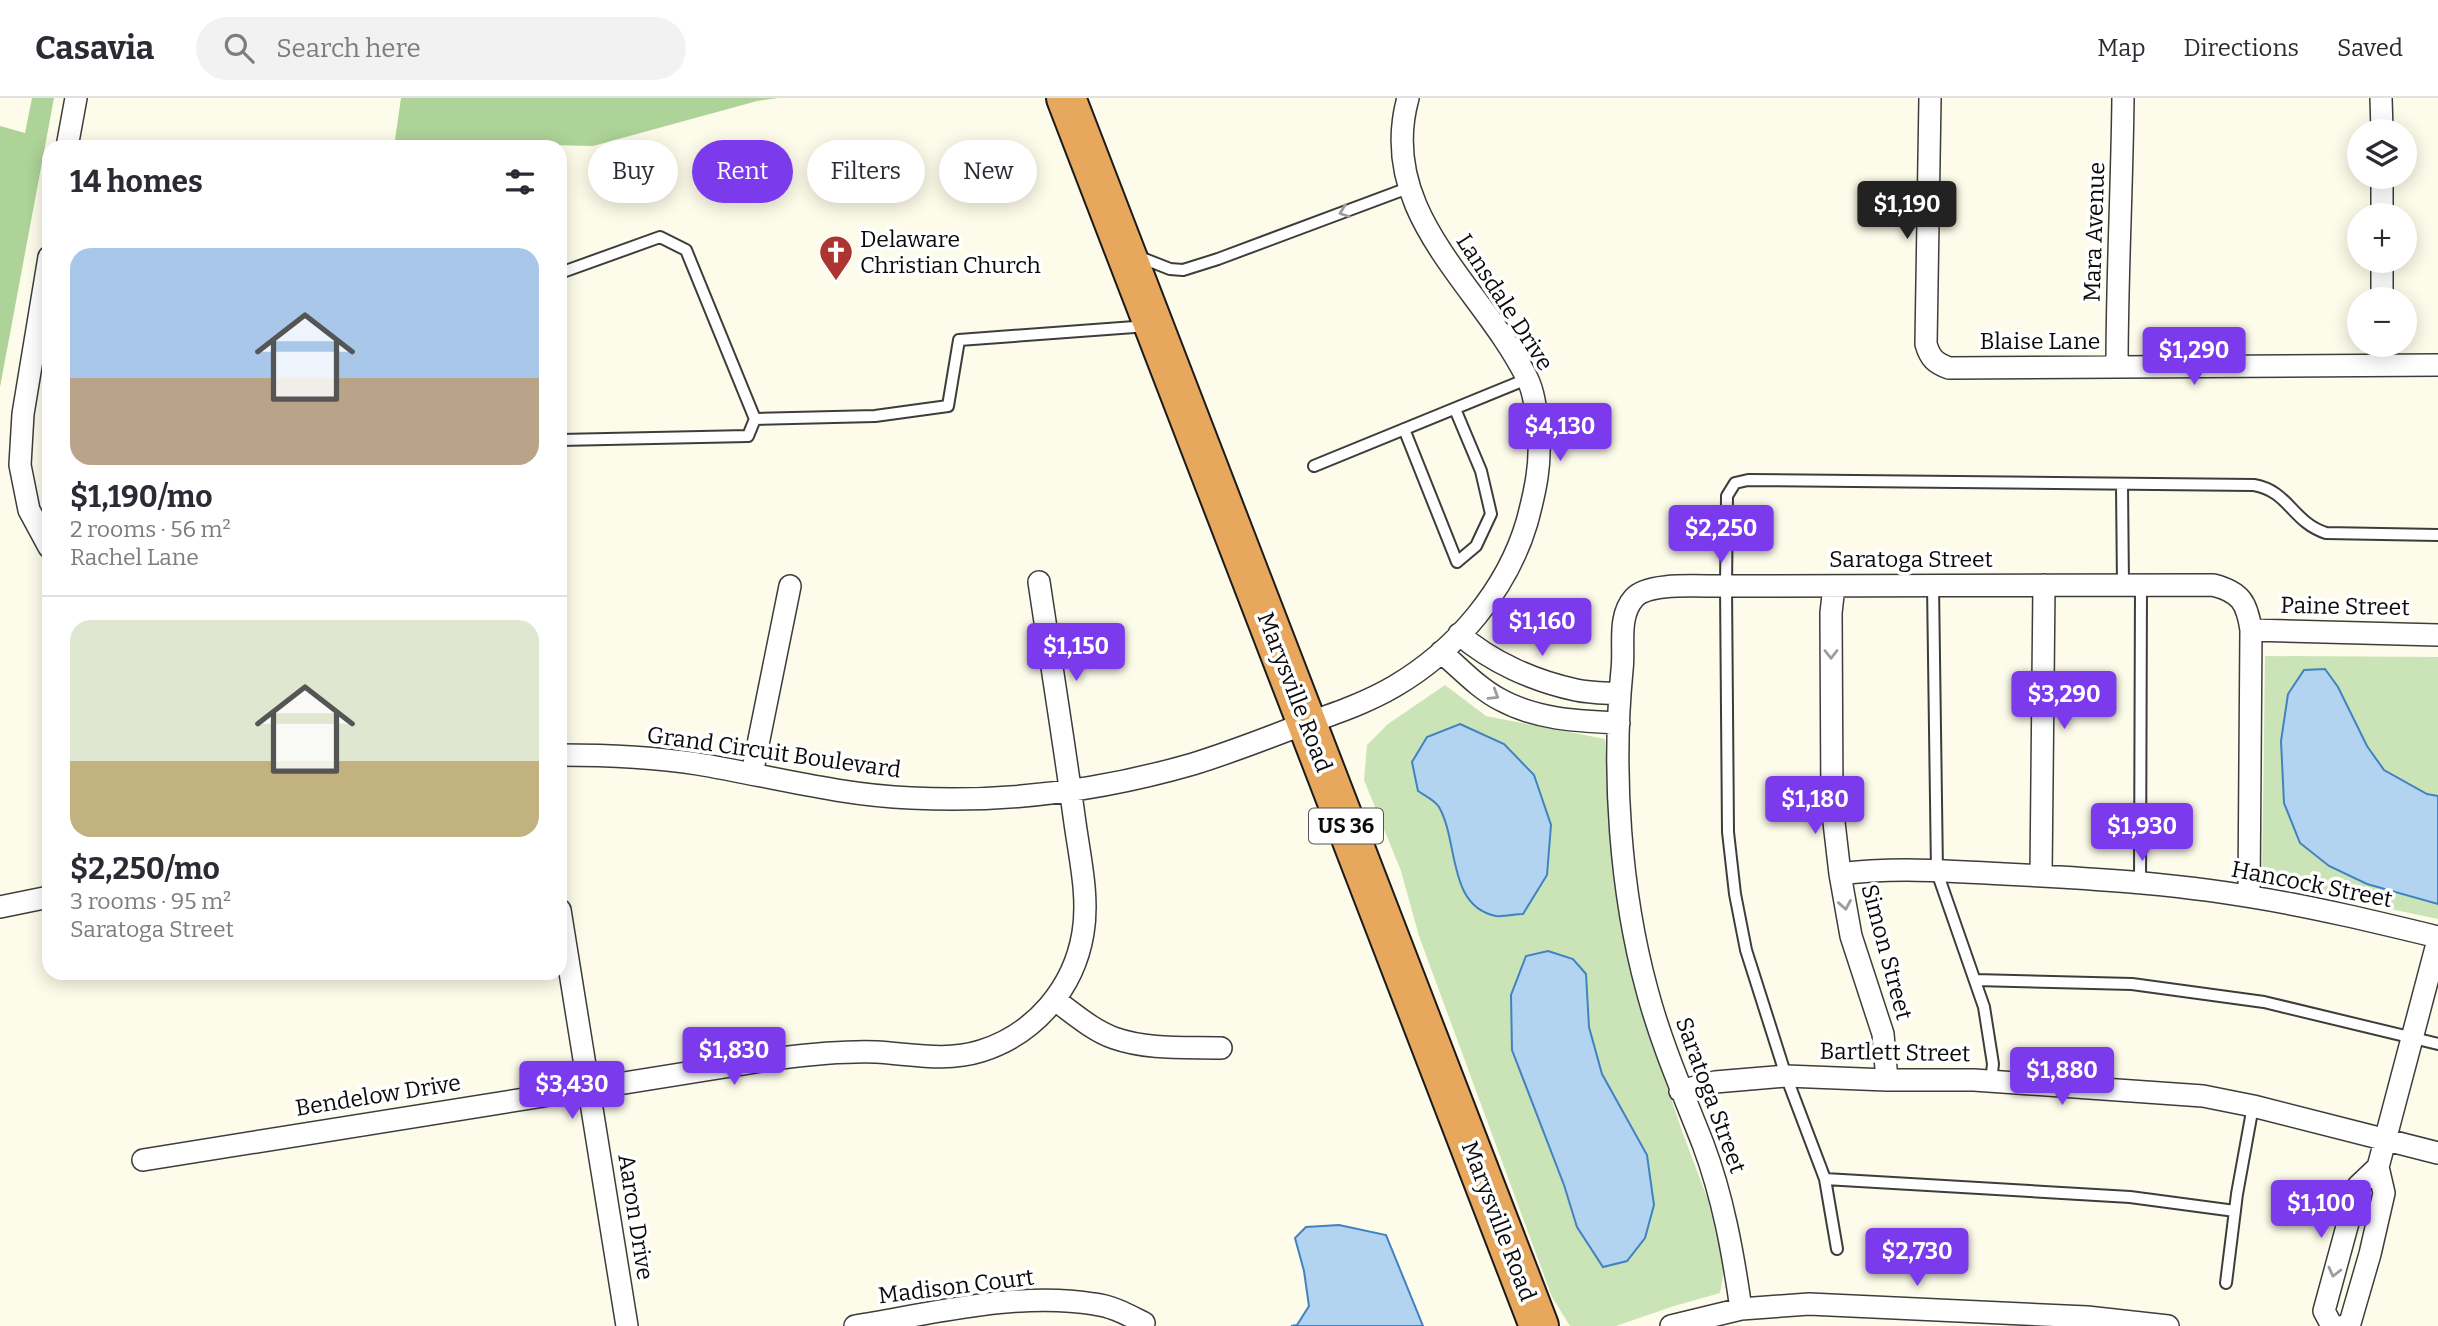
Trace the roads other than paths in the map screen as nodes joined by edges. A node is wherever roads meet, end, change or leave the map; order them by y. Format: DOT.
graph roads {
  1 [pos="76,98"];
  2 [pos="1066,98"];
  3 [pos="1408,98"];
  4 [pos="1930,98"];
  5 [pos="2123,98"];
  6 [pos="2381,98"];
  7 [pos="2382,119"];
  8 [pos="68,140"];
  9 [pos="1408,188"];
  10 [pos="1125,250"];
  11 [pos="567,270"];
  12 [pos="42,299"];
  13 [pos="1154,325"];
  14 [pos="2347,357"];
  15 [pos="2394,357"];
  16 [pos="2438,365"];
  17 [pos="2117,367"];
  18 [pos="1527,379"];
  19 [pos="1455,409"];
  20 [pos="755,419"];
  21 [pos="1404,429"];
  22 [pos="567,440"];
  23 [pos="1314,466"];
  24 [pos="2122,485"];
  25 [pos="42,534"];
  26 [pos="2438,536"];
  27 [pos="1039,582"];
  28 [pos="1933,585"];
  29 [pos="2132,585"];
  30 [pos="790,586"];
  31 [pos="1726,586"];
  32 [pos="1834,586"];
  33 [pos="2044,586"];
  34 [pos="2251,631"];
  35 [pos="1458,634"];
  36 [pos="2438,635"];
  37 [pos="1441,652"];
  38 [pos="1620,694"];
  39 [pos="1307,723"];
  40 [pos="1619,723"];
  41 [pos="567,755"];
  42 [pos="752,774"];
  43 [pos="1070,789"];
  44 [pos="1937,872"];
  45 [pos="1840,874"];
  46 [pos="2041,876"];
  47 [pos="2140,884"];
  48 [pos="2249,896"];
  49 [pos="42,898"];
  50 [pos="0,907"];
  51 [pos="2438,939"];
  52 [pos="567,954"];
  53 [pos="1975,980"];
  54 [pos="1055,1000"];
  55 [pos="2412,1038"];
  56 [pos="2438,1044"];
  57 [pos="1221,1048"];
  58 [pos="1786,1076"];
  59 [pos="1887,1080"];
  60 [pos="1991,1081"];
  61 [pos="588,1088"];
  62 [pos="1680,1091"];
  63 [pos="2253,1106"];
  64 [pos="2385,1138"];
  65 [pos="2438,1153"];
  66 [pos="143,1160"];
  67 [pos="2378,1167"];
  68 [pos="1825,1178"];
  69 [pos="2235,1212"];
  70 [pos="1837,1249"];
  71 [pos="2227,1283"];
  72 [pos="1741,1309"];
  73 [pos="1144,1323"];
  74 [pos="627,1326"];
  75 [pos="855,1326"];
  76 [pos="1539,1326"];
  77 [pos="1671,1326"];
  78 [pos="2168,1326"];
  79 [pos="2332,1326"];
  80 [pos="2344,1326"];
  1 -- 8 [label="street"];
  2 -- 10 [label="highway, Marysville Road / US 36"];
  3 -- 9 [label="street, Lansdale Drive"];
  4 -- 17 [label="street, Blaise Lane"];
  5 -- 17 [label="street, Mara Avenue"];
  6 -- 7 [label="street"];
  9 -- 10 [label="lane, one-way"];
  9 -- 18 [label="street, Lansdale Drive"];
  10 -- 13 [label="highway, Marysville Road / US 36"];
  11 -- 20 [label="lane"];
  12 -- 25 [label="street"];
  13 -- 20 [label="lane"];
  13 -- 39 [label="highway, Marysville Road / US 36"];
  14 -- 17 [label="street, Blaise Lane"];
  15 -- 16 [label="street, Blaise Lane"];
  18 -- 19 [label="lane"];
  18 -- 35 [label="street, Lansdale Drive"];
  19 -- 21 [label="lane"];
  19 -- 21 [label="lane"];
  20 -- 22 [label="lane"];
  21 -- 23 [label="lane"];
  24 -- 26 [label="lane"];
  24 -- 29 [label="lane"];
  24 -- 31 [label="lane"];
  27 -- 43 [label="street, Bendelow Drive"];
  28 -- 32 [label="street, Saratoga Street"];
  28 -- 33 [label="street, Saratoga Street"];
  28 -- 44 [label="lane"];
  29 -- 33 [label="street, Saratoga Street"];
  29 -- 34 [label="street, Saratoga Street"];
  29 -- 47 [label="lane"];
  30 -- 42 [label="street"];
  31 -- 32 [label="street, Saratoga Street"];
  31 -- 38 [label="street, Saratoga Street"];
  31 -- 58 [label="lane"];
  32 -- 45 [label="street, Simon Street, one-way"];
  33 -- 46 [label="street"];
  34 -- 36 [label="street, Paine Street"];
  34 -- 48 [label="street, Saratoga Street"];
  35 -- 37 [label="street, Lansdale Drive"];
  35 -- 38 [label="street"];
  37 -- 39 [label="street, Lansdale Drive"];
  37 -- 40 [label="street, one-way"];
  38 -- 40 [label="street, Saratoga Street"];
  39 -- 43 [label="street, Grand Circuit Boulevard"];
  39 -- 76 [label="highway, Marysville Road / US 36"];
  40 -- 62 [label="street, Saratoga Street"];
  41 -- 42 [label="street, Grand Circuit Boulevard"];
  42 -- 43 [label="street, Grand Circuit Boulevard"];
  43 -- 54 [label="street, Bendelow Drive"];
  44 -- 45 [label="street, Hancock Street"];
  44 -- 46 [label="street, Hancock Street"];
  44 -- 53 [label="lane"];
  45 -- 59 [label="street, Simon Street, one-way"];
  46 -- 47 [label="street, Hancock Street"];
  47 -- 48 [label="street, Hancock Street"];
  48 -- 51 [label="street, Hancock Street"];
  49 -- 50 [label="street"];
  51 -- 55 [label="street"];
  52 -- 61 [label="street, Aaron Drive"];
  53 -- 55 [label="lane"];
  53 -- 60 [label="lane"];
  54 -- 57 [label="street"];
  54 -- 61 [label="street, Bendelow Drive"];
  55 -- 56 [label="lane"];
  55 -- 64 [label="street"];
  58 -- 59 [label="street, Bartlett Street"];
  58 -- 62 [label="street, Bartlett Street"];
  58 -- 68 [label="lane"];
  59 -- 60 [label="street, Bartlett Street"];
  60 -- 63 [label="street, Bartlett Street"];
  61 -- 66 [label="street, Bendelow Drive"];
  61 -- 74 [label="street, Aaron Drive"];
  62 -- 72 [label="street, Saratoga Street"];
  63 -- 64 [label="street, Bartlett Street"];
  63 -- 69 [label="lane"];
  64 -- 65 [label="street, Bartlett Street"];
  64 -- 67 [label="street"];
  67 -- 79 [label="street, one-way"];
  67 -- 80 [label="street"];
  68 -- 69 [label="lane"];
  68 -- 70 [label="lane"];
  69 -- 71 [label="lane"];
  72 -- 77 [label="street"];
  72 -- 78 [label="street"];
  73 -- 75 [label="street, Madison Court"];
}
